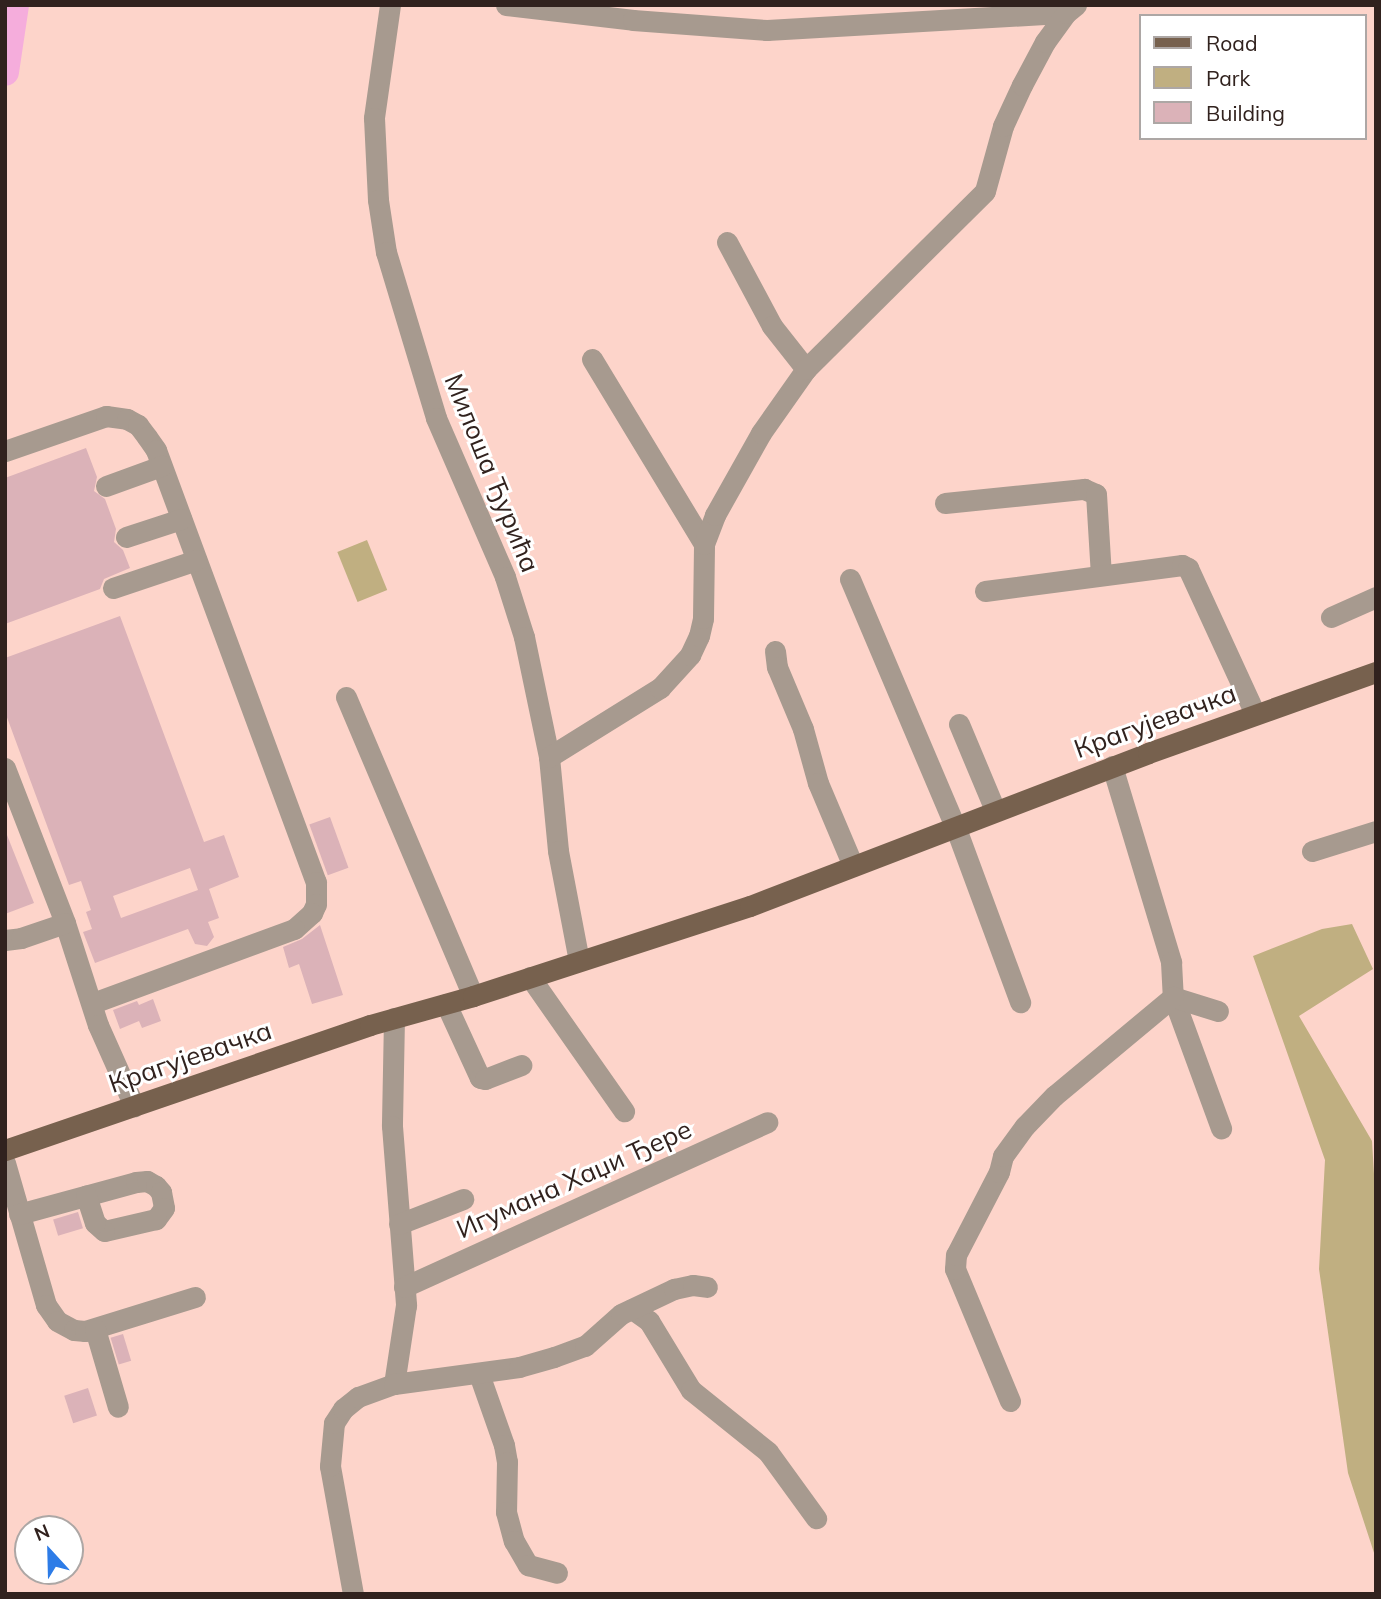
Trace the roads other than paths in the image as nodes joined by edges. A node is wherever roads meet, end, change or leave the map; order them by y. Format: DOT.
graph roads {
  1 [pos="390,5"];
  2 [pos="506,5"];
  3 [pos="1071,9"];
  4 [pos="640,13"];
  5 [pos="727,242"];
  6 [pos="592,359"];
  7 [pos="806,369"];
  8 [pos="5,451"];
  9 [pos="162,466"];
  10 [pos="106,486"];
  11 [pos="945,503"];
  12 [pos="181,519"];
  13 [pos="126,537"];
  14 [pos="705,544"];
  15 [pos="196,560"];
  16 [pos="1101,575"];
  17 [pos="850,579"];
  18 [pos="113,588"];
  19 [pos="985,591"];
  20 [pos="1376,597"];
  21 [pos="1331,617"];
  22 [pos="775,652"];
  23 [pos="1376,672"];
  24 [pos="346,697"];
  25 [pos="1255,714"];
  26 [pos="959,723"];
  27 [pos="549,757"];
  28 [pos="1112,766"];
  29 [pos="7,779"];
  30 [pos="995,810"];
  31 [pos="955,826"];
  32 [pos="1376,831"];
  33 [pos="1312,851"];
  34 [pos="853,866"];
  35 [pos="65,923"];
  36 [pos="5,940"];
  37 [pos="579,961"];
  38 [pos="530,977"];
  39 [pos="473,996"];
  40 [pos="1173,997"];
  41 [pos="1020,1002"];
  42 [pos="93,1003"];
  43 [pos="446,1004"];
  44 [pos="1219,1011"];
  45 [pos="394,1018"];
  46 [pos="522,1065"];
  47 [pos="134,1106"];
  48 [pos="624,1111"];
  49 [pos="767,1122"];
  50 [pos="1221,1128"];
  51 [pos="5,1150"];
  52 [pos="5,1163"];
  53 [pos="86,1195"];
  54 [pos="463,1199"];
  55 [pos="13,1209"];
  56 [pos="399,1224"];
  57 [pos="404,1287"];
  58 [pos="707,1287"];
  59 [pos="195,1297"];
  60 [pos="632,1309"];
  61 [pos="95,1329"];
  62 [pos="479,1374"];
  63 [pos="394,1384"];
  64 [pos="1010,1401"];
  65 [pos="118,1407"];
  66 [pos="816,1518"];
  67 [pos="557,1573"];
  68 [pos="353,1594"];
  1 -- 27 [label="street, Милоша Ђурића"];
  2 -- 4 [label="street"];
  3 -- 4 [label="street"];
  3 -- 7 [label="street"];
  5 -- 7 [label="street"];
  6 -- 14 [label="street"];
  7 -- 14 [label="street"];
  8 -- 9 [label="street"];
  9 -- 10 [label="street"];
  9 -- 12 [label="street"];
  11 -- 16 [label="street"];
  12 -- 13 [label="street"];
  12 -- 15 [label="street"];
  14 -- 27 [label="street"];
  15 -- 18 [label="street"];
  15 -- 42 [label="street"];
  16 -- 19 [label="street"];
  16 -- 25 [label="street"];
  17 -- 31 [label="street"];
  20 -- 21 [label="street"];
  22 -- 34 [label="street"];
  23 -- 25 [label="main road, Крагујевачка"];
  24 -- 39 [label="street"];
  25 -- 28 [label="main road, Крагујевачка"];
  26 -- 30 [label="street"];
  27 -- 37 [label="street, Милоша Ђурића"];
  28 -- 30 [label="main road, Крагујевачка"];
  28 -- 40 [label="street"];
  29 -- 35 [label="street"];
  30 -- 31 [label="main road, Крагујевачка"];
  31 -- 34 [label="main road, Крагујевачка"];
  31 -- 41 [label="street"];
  32 -- 33 [label="street"];
  34 -- 37 [label="main road, Крагујевачка"];
  35 -- 36 [label="street"];
  35 -- 42 [label="street"];
  37 -- 38 [label="main road, Крагујевачка"];
  38 -- 39 [label="main road, Крагујевачка"];
  38 -- 48 [label="street"];
  39 -- 43 [label="main road, Крагујевачка"];
  40 -- 44 [label="street"];
  40 -- 50 [label="street"];
  40 -- 64 [label="street"];
  42 -- 47 [label="street"];
  43 -- 45 [label="main road, Крагујевачка"];
  43 -- 46 [label="street"];
  45 -- 47 [label="main road, Крагујевачка"];
  45 -- 56 [label="street"];
  47 -- 51 [label="main road, Крагујевачка"];
  49 -- 57 [label="street, Игумана Хаџи Ђере"];
  52 -- 55 [label="street"];
  53 -- 55 [label="street"];
  54 -- 56 [label="street"];
  55 -- 61 [label="street"];
  56 -- 57 [label="street"];
  57 -- 63 [label="street"];
  58 -- 60 [label="street"];
  59 -- 61 [label="street"];
  60 -- 62 [label="street"];
  60 -- 66 [label="street"];
  61 -- 65 [label="street"];
  62 -- 63 [label="street"];
  62 -- 67 [label="street"];
  63 -- 68 [label="street"];
}
